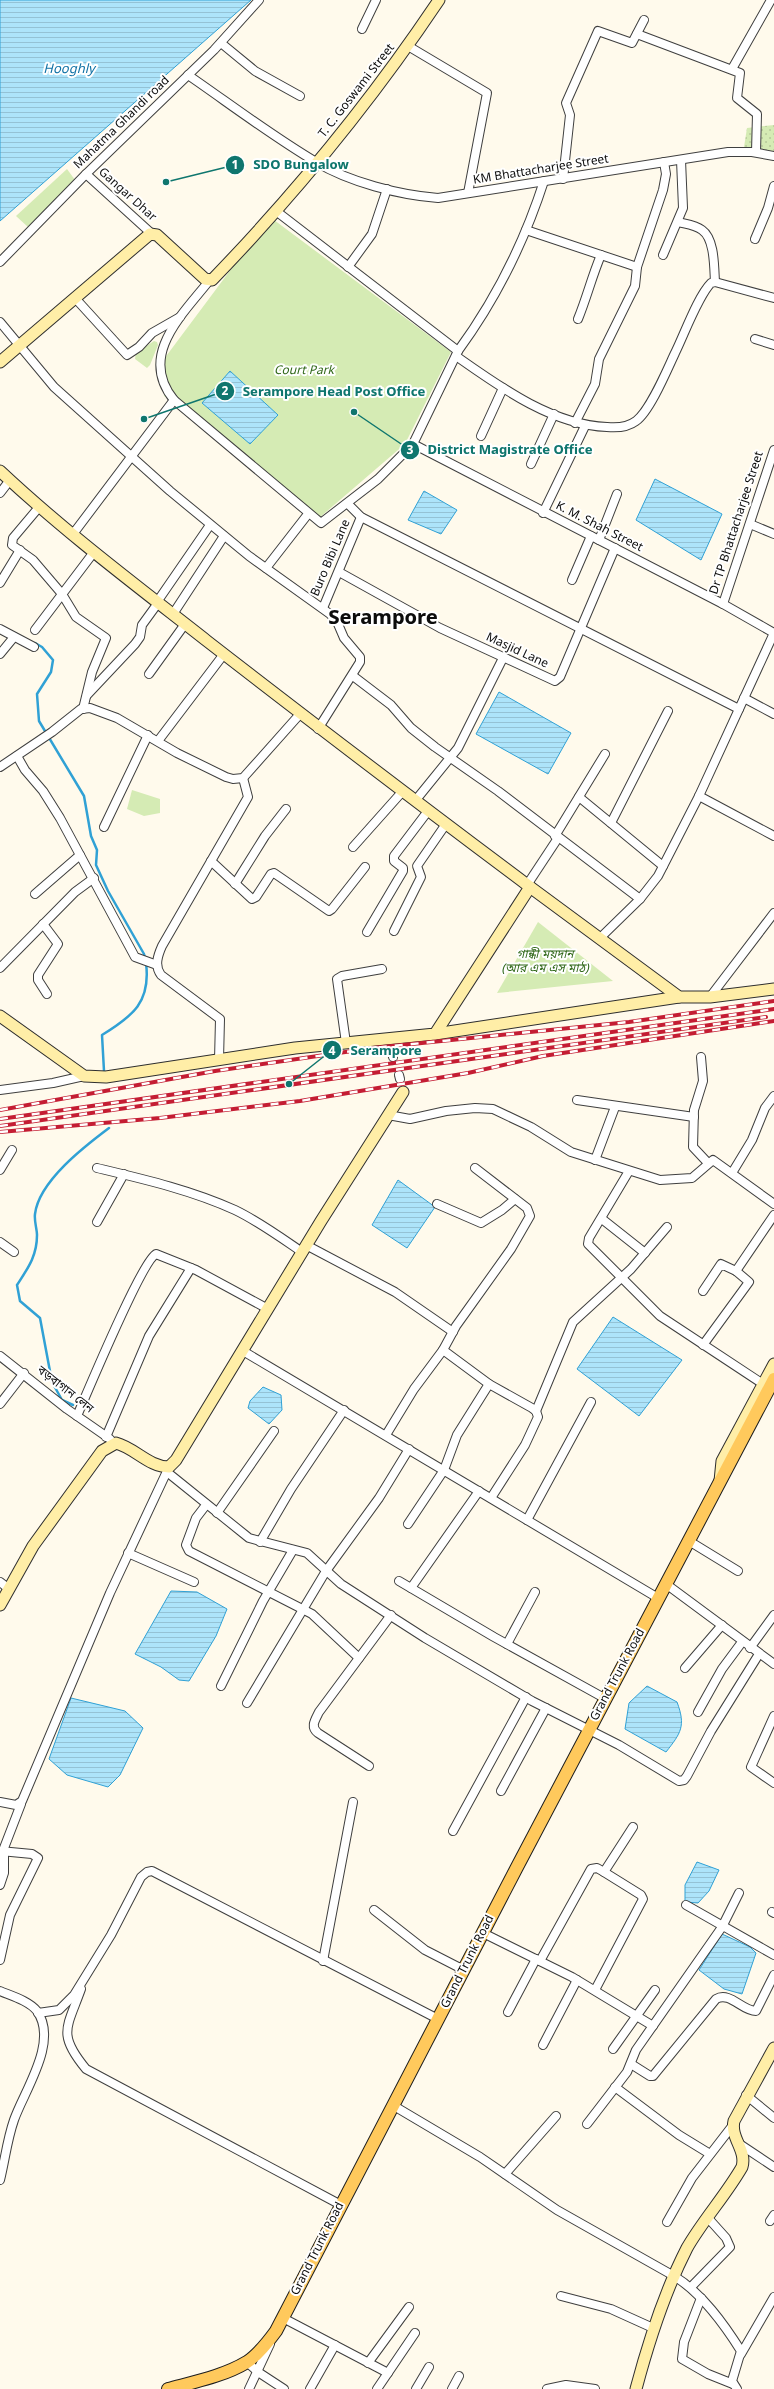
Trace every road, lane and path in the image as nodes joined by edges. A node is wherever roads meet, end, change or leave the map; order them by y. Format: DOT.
graph roads {
  1 [pos="259,0"];
  2 [pos="376,0"];
  3 [pos="439,0"];
  4 [pos="771,0"];
  5 [pos="644,20"];
  6 [pos="362,29"];
  7 [pos="636,34"];
  8 [pos="220,43"];
  9 [pos="408,46"];
  10 [pos="732,69"];
  11 [pos="188,75"];
  12 [pos="300,96"];
  13 [pos="756,152"];
  14 [pos="774,156"];
  15 [pos="681,160"];
  16 [pos="664,162"];
  17 [pos="317,163"];
  18 [pos="86,174"];
  19 [pos="563,178"];
  20 [pos="544,181"];
  21 [pos="774,186"];
  22 [pos="387,189"];
  23 [pos="468,193"];
  24 [pos="276,211"];
  25 [pos="678,222"];
  26 [pos="526,230"];
  27 [pos="152,234"];
  28 [pos="755,239"];
  29 [pos="601,255"];
  30 [pos="663,255"];
  31 [pos="0,262"];
  32 [pos="348,267"];
  33 [pos="637,267"];
  34 [pos="209,281"];
  35 [pos="715,282"];
  36 [pos="74,298"];
  37 [pos="774,298"];
  38 [pos="180,317"];
  39 [pos="578,319"];
  40 [pos="0,322"];
  41 [pos="755,339"];
  42 [pos="21,345"];
  43 [pos="774,345"];
  44 [pos="457,354"];
  45 [pos="0,362"];
  46 [pos="503,388"];
  47 [pos="174,400"];
  48 [pos="554,414"];
  49 [pos="574,423"];
  50 [pos="585,426"];
  51 [pos="481,436"];
  52 [pos="413,444"];
  53 [pos="774,450"];
  54 [pos="132,456"];
  55 [pos="531,464"];
  56 [pos="0,471"];
  57 [pos="10,480"];
  58 [pos="0,493"];
  59 [pos="617,494"];
  60 [pos="348,504"];
  61 [pos="40,506"];
  62 [pos="543,513"];
  63 [pos="308,514"];
  64 [pos="361,517"];
  65 [pos="750,524"];
  66 [pos="210,525"];
  67 [pos="73,534"];
  68 [pos="774,534"];
  69 [pos="224,536"];
  70 [pos="591,536"];
  71 [pos="599,540"];
  72 [pos="615,548"];
  73 [pos="20,550"];
  74 [pos="94,552"];
  75 [pos="266,568"];
  76 [pos="339,572"];
  77 [pos="572,580"];
  78 [pos="0,583"];
  79 [pos="62,594"];
  80 [pos="157,602"];
  81 [pos="723,604"];
  82 [pos="323,608"];
  83 [pos="173,614"];
  84 [pos="186,624"];
  85 [pos="0,629"];
  86 [pos="35,630"];
  87 [pos="580,630"];
  88 [pos="774,633"];
  89 [pos="14,637"];
  90 [pos="34,647"];
  91 [pos="0,654"];
  92 [pos="224,654"];
  93 [pos="503,658"];
  94 [pos="149,674"];
  95 [pos="353,676"];
  96 [pos="86,696"];
  97 [pos="744,698"];
  98 [pos="83,709"];
  99 [pos="739,709"];
  100 [pos="668,711"];
  101 [pos="300,714"];
  102 [pos="774,714"];
  103 [pos="318,729"];
  104 [pos="148,735"];
  105 [pos="158,741"];
  106 [pos="605,754"];
  107 [pos="17,756"];
  108 [pos="449,758"];
  109 [pos="0,767"];
  110 [pos="243,778"];
  111 [pos="402,792"];
  112 [pos="699,796"];
  113 [pos="579,797"];
  114 [pos="415,801"];
  115 [pos="286,809"];
  116 [pos="428,811"];
  117 [pos="611,823"];
  118 [pos="446,824"];
  119 [pos="104,827"];
  120 [pos="774,836"];
  121 [pos="557,837"];
  122 [pos="353,847"];
  123 [pos="80,855"];
  124 [pos="211,861"];
  125 [pos="663,866"];
  126 [pos="365,867"];
  127 [pos="94,878"];
  128 [pos="235,884"];
  129 [pos="529,886"];
  130 [pos="35,894"];
  131 [pos="640,899"];
  132 [pos="774,913"];
  133 [pos="43,924"];
  134 [pos="394,931"];
  135 [pos="367,932"];
  136 [pos="599,939"];
  137 [pos="157,965"];
  138 [pos="0,968"];
  139 [pos="382,969"];
  140 [pos="774,990"];
  141 [pos="47,994"];
  142 [pos="679,997"];
  143 [pos="710,997"];
  144 [pos="0,1016"];
  145 [pos="435,1034"];
  146 [pos="346,1043"];
  147 [pos="701,1057"];
  148 [pos="218,1060"];
  149 [pos="84,1076"];
  150 [pos="0,1090"];
  151 [pos="403,1091"];
  152 [pos="774,1096"];
  153 [pos="577,1100"];
  154 [pos="615,1106"];
  155 [pos="388,1115"];
  156 [pos="694,1117"];
  157 [pos="12,1150"];
  158 [pos="595,1160"];
  159 [pos="708,1162"];
  160 [pos="97,1168"];
  161 [pos="475,1168"];
  162 [pos="0,1170"];
  163 [pos="629,1171"];
  164 [pos="732,1173"];
  165 [pos="124,1174"];
  166 [pos="515,1199"];
  167 [pos="437,1204"];
  168 [pos="774,1204"];
  169 [pos="774,1215"];
  170 [pos="602,1219"];
  171 [pos="97,1222"];
  172 [pos="667,1227"];
  173 [pos="0,1242"];
  174 [pos="304,1248"];
  175 [pos="14,1252"];
  176 [pos="644,1253"];
  177 [pos="191,1268"];
  178 [pos="736,1271"];
  179 [pos="623,1276"];
  180 [pos="703,1291"];
  181 [pos="268,1309"];
  182 [pos="453,1332"];
  183 [pos="703,1345"];
  184 [pos="443,1350"];
  185 [pos="243,1351"];
  186 [pos="0,1356"];
  187 [pos="774,1364"];
  188 [pos="24,1373"];
  189 [pos="768,1382"];
  190 [pos="489,1384"];
  191 [pos="774,1392"];
  192 [pos="591,1402"];
  193 [pos="0,1404"];
  194 [pos="344,1410"];
  195 [pos="536,1411"];
  196 [pos="77,1416"];
  197 [pos="274,1431"];
  198 [pos="386,1435"];
  199 [pos="106,1436"];
  200 [pos="116,1443"];
  201 [pos="409,1449"];
  202 [pos="168,1469"];
  203 [pos="444,1470"];
  204 [pos="479,1491"];
  205 [pos="713,1495"];
  206 [pos="491,1498"];
  207 [pos="206,1504"];
  208 [pos="217,1514"];
  209 [pos="527,1520"];
  210 [pos="408,1524"];
  211 [pos="689,1541"];
  212 [pos="260,1542"];
  213 [pos="293,1550"];
  214 [pos="128,1554"];
  215 [pos="326,1571"];
  216 [pos="738,1571"];
  217 [pos="399,1580"];
  218 [pos="194,1582"];
  219 [pos="666,1584"];
  220 [pos="5,1585"];
  221 [pos="411,1588"];
  222 [pos="268,1592"];
  223 [pos="535,1592"];
  224 [pos="658,1598"];
  225 [pos="0,1605"];
  226 [pos="303,1609"];
  227 [pos="391,1615"];
  228 [pos="774,1615"];
  229 [pos="722,1625"];
  230 [pos="742,1642"];
  231 [pos="507,1644"];
  232 [pos="750,1648"];
  233 [pos="759,1654"];
  234 [pos="359,1658"];
  235 [pos="774,1664"];
  236 [pos="685,1668"];
  237 [pos="221,1686"];
  238 [pos="526,1697"];
  239 [pos="606,1699"];
  240 [pos="247,1703"];
  241 [pos="546,1708"];
  242 [pos="698,1712"];
  243 [pos="774,1716"];
  244 [pos="590,1730"];
  245 [pos="369,1766"];
  246 [pos="774,1783"];
  247 [pos="501,1791"];
  248 [pos="0,1802"];
  249 [pos="353,1802"];
  250 [pos="21,1804"];
  251 [pos="633,1827"];
  252 [pos="453,1831"];
  253 [pos="2,1851"];
  254 [pos="604,1872"];
  255 [pos="0,1885"];
  256 [pos="739,1893"];
  257 [pos="686,1905"];
  258 [pos="374,1910"];
  259 [pos="722,1927"];
  260 [pos="483,1933"];
  261 [pos="774,1955"];
  262 [pos="0,1960"];
  263 [pos="538,1960"];
  264 [pos="323,1961"];
  265 [pos="464,1970"];
  266 [pos="774,1975"];
  267 [pos="578,1980"];
  268 [pos="84,1982"];
  269 [pos="595,1990"];
  270 [pos="655,1990"];
  271 [pos="0,1991"];
  272 [pos="508,2012"];
  273 [pos="38,2013"];
  274 [pos="636,2016"];
  275 [pos="438,2019"];
  276 [pos="652,2026"];
  277 [pos="543,2045"];
  278 [pos="774,2048"];
  279 [pos="613,2049"];
  280 [pos="631,2064"];
  281 [pos="615,2087"];
  282 [pos="746,2095"];
  283 [pos="394,2106"];
  284 [pos="556,2116"];
  285 [pos="774,2118"];
  286 [pos="587,2124"];
  287 [pos="733,2125"];
  288 [pos="738,2143"];
  289 [pos="710,2154"];
  290 [pos="774,2167"];
  291 [pos="505,2174"];
  292 [pos="0,2180"];
  293 [pos="341,2205"];
  294 [pos="708,2218"];
  295 [pos="667,2222"];
  296 [pos="674,2276"];
  297 [pos="691,2287"];
  298 [pos="561,2296"];
  299 [pos="774,2297"];
  300 [pos="701,2298"];
  301 [pos="409,2307"];
  302 [pos="283,2318"];
  303 [pos="653,2328"];
  304 [pos="276,2331"];
  305 [pos="416,2333"];
  306 [pos="335,2345"];
  307 [pos="741,2354"];
  308 [pos="247,2362"];
  309 [pos="368,2363"];
  310 [pos="429,2367"];
  311 [pos="258,2372"];
  312 [pos="388,2373"];
  313 [pos="459,2376"];
  314 [pos="181,2387"];
  315 [pos="735,2387"];
  316 [pos="168,2389"];
  317 [pos="249,2389"];
  318 [pos="284,2389"];
  319 [pos="310,2389"];
  320 [pos="377,2389"];
  321 [pos="416,2389"];
  322 [pos="452,2389"];
  323 [pos="547,2389"];
  324 [pos="595,2389"];
  325 [pos="636,2389"];
  1 -- 8 [label="street, Mahatma Ghandi road"];
  2 -- 6 [label="street"];
  3 -- 9 [label="street, T. C. Goswami Street"];
  4 -- 10 [label="street"];
  5 -- 7 [label="street"];
  7 -- 10 [label="street"];
  7 -- 19 [label="street"];
  8 -- 11 [label="street, Mahatma Ghandi road"];
  8 -- 12 [label="street"];
  9 -- 17 [label="street, T. C. Goswami Street"];
  9 -- 23 [label="street"];
  10 -- 13 [label="street"];
  11 -- 17 [label="street, KM Bhattacharjee Street"];
  11 -- 18 [label="street, Mahatma Ghandi road"];
  13 -- 14 [label="street, KM Bhattacharjee Street"];
  13 -- 15 [label="street, KM Bhattacharjee Street"];
  15 -- 16 [label="street, KM Bhattacharjee Street"];
  15 -- 25 [label="street"];
  16 -- 19 [label="street, KM Bhattacharjee Street"];
  16 -- 33 [label="street"];
  17 -- 22 [label="street, KM Bhattacharjee Street"];
  17 -- 24 [label="street, T. C. Goswami Street"];
  18 -- 27 [label="street, Gangar Dhar"];
  18 -- 31 [label="street, Mahatma Ghandi road"];
  19 -- 20 [label="street, KM Bhattacharjee Street"];
  20 -- 23 [label="street, KM Bhattacharjee Street"];
  20 -- 26 [label="street"];
  21 -- 28 [label="street"];
  22 -- 23 [label="street, KM Bhattacharjee Street"];
  22 -- 32 [label="street"];
  24 -- 32 [label="street"];
  24 -- 34 [label="street, T. C. Goswami Street"];
  25 -- 30 [label="street"];
  25 -- 35 [label="street"];
  26 -- 29 [label="street"];
  26 -- 44 [label="street"];
  27 -- 34 [label="street"];
  27 -- 36 [label="street"];
  29 -- 33 [label="street"];
  29 -- 39 [label="street"];
  32 -- 44 [label="street"];
  33 -- 49 [label="street"];
  34 -- 38 [label="street"];
  35 -- 37 [label="street"];
  35 -- 50 [label="street"];
  36 -- 38 [label="street"];
  36 -- 42 [label="street"];
  38 -- 47 [label="street"];
  40 -- 42 [label="street"];
  41 -- 43 [label="street"];
  42 -- 45 [label="street"];
  42 -- 54 [label="street"];
  44 -- 46 [label="street"];
  44 -- 52 [label="street"];
  46 -- 48 [label="street"];
  46 -- 51 [label="street"];
  47 -- 54 [label="street"];
  47 -- 63 [label="street"];
  48 -- 49 [label="street"];
  48 -- 55 [label="street"];
  49 -- 50 [label="street"];
  50 -- 62 [label="street"];
  52 -- 60 [label="street"];
  52 -- 62 [label="street, K. M. Shah Street"];
  53 -- 65 [label="street, Dr TP Bhattacharjee Street"];
  54 -- 66 [label="street"];
  54 -- 67 [label="street"];
  56 -- 57 [label="street"];
  57 -- 58 [label="street"];
  57 -- 61 [label="street"];
  59 -- 71 [label="street"];
  60 -- 63 [label="street"];
  60 -- 64 [label="street"];
  61 -- 67 [label="street"];
  61 -- 73 [label="street"];
  62 -- 70 [label="street, K. M. Shah Street"];
  63 -- 75 [label="street"];
  64 -- 76 [label="street, Buro Bibi Lane"];
  64 -- 87 [label="street"];
  65 -- 68 [label="street"];
  65 -- 81 [label="street, Dr TP Bhattacharjee Street"];
  66 -- 69 [label="street"];
  66 -- 80 [label="street"];
  67 -- 74 [label="street"];
  69 -- 75 [label="street"];
  69 -- 83 [label="street"];
  70 -- 71 [label="street, K. M. Shah Street"];
  70 -- 77 [label="street"];
  71 -- 72 [label="street, K. M. Shah Street"];
  72 -- 81 [label="street, K. M. Shah Street"];
  72 -- 87 [label="street, Masjid Lane"];
  73 -- 78 [label="street"];
  73 -- 79 [label="street"];
  74 -- 79 [label="street"];
  74 -- 80 [label="street"];
  75 -- 82 [label="street"];
  76 -- 82 [label="street, Buro Bibi Lane"];
  76 -- 93 [label="street, Masjid Lane"];
  79 -- 86 [label="street"];
  79 -- 96 [label="street"];
  80 -- 83 [label="street"];
  80 -- 96 [label="street"];
  81 -- 88 [label="street, K. M. Shah Street"];
  82 -- 95 [label="street"];
  83 -- 84 [label="street"];
  84 -- 92 [label="street"];
  84 -- 94 [label="street"];
  85 -- 89 [label="street"];
  87 -- 93 [label="street, Masjid Lane"];
  87 -- 99 [label="street"];
  88 -- 97 [label="street"];
  89 -- 90 [label="street"];
  89 -- 91 [label="street"];
  92 -- 101 [label="street"];
  92 -- 105 [label="street"];
  93 -- 108 [label="street"];
  95 -- 103 [label="street"];
  95 -- 108 [label="street"];
  96 -- 98 [label="street"];
  97 -- 99 [label="street"];
  97 -- 102 [label="street"];
  98 -- 104 [label="street"];
  98 -- 107 [label="street"];
  99 -- 112 [label="street"];
  100 -- 117 [label="street"];
  101 -- 103 [label="street"];
  101 -- 110 [label="street"];
  103 -- 111 [label="street"];
  104 -- 105 [label="street"];
  104 -- 119 [label="street"];
  105 -- 110 [label="street"];
  106 -- 113 [label="street"];
  107 -- 109 [label="street"];
  107 -- 123 [label="street"];
  108 -- 114 [label="street"];
  108 -- 121 [label="street"];
  110 -- 124 [label="street"];
  111 -- 114 [label="street"];
  111 -- 122 [label="street"];
  112 -- 120 [label="street"];
  112 -- 125 [label="street"];
  113 -- 117 [label="street"];
  113 -- 121 [label="street"];
  114 -- 116 [label="street"];
  115 -- 128 [label="street"];
  116 -- 118 [label="street"];
  116 -- 135 [label="street"];
  117 -- 125 [label="street"];
  118 -- 129 [label="street"];
  118 -- 134 [label="street"];
  121 -- 129 [label="street"];
  121 -- 131 [label="street"];
  123 -- 127 [label="street"];
  123 -- 130 [label="street"];
  124 -- 128 [label="street"];
  124 -- 137 [label="street"];
  125 -- 131 [label="street"];
  126 -- 128 [label="street"];
  127 -- 133 [label="street"];
  127 -- 137 [label="street"];
  129 -- 136 [label="street"];
  129 -- 145 [label="street"];
  131 -- 136 [label="street"];
  132 -- 143 [label="street"];
  133 -- 138 [label="street"];
  133 -- 141 [label="street"];
  136 -- 142 [label="street"];
  137 -- 148 [label="street"];
  139 -- 146 [label="street"];
  140 -- 143 [label="street"];
  142 -- 143 [label="street"];
  142 -- 145 [label="street"];
  144 -- 149 [label="street"];
  145 -- 146 [label="street"];
  146 -- 148 [label="street"];
  147 -- 156 [label="street"];
  148 -- 149 [label="street"];
  149 -- 150 [label="street"];
  151 -- 155 [label="street"];
  152 -- 164 [label="street"];
  153 -- 154 [label="street"];
  154 -- 156 [label="street"];
  154 -- 158 [label="street"];
  155 -- 158 [label="street"];
  155 -- 174 [label="street"];
  156 -- 159 [label="street"];
  157 -- 162 [label="street"];
  158 -- 163 [label="street"];
  159 -- 163 [label="street"];
  159 -- 164 [label="street"];
  160 -- 165 [label="street"];
  161 -- 166 [label="street"];
  163 -- 170 [label="street"];
  164 -- 168 [label="street"];
  165 -- 171 [label="street"];
  165 -- 174 [label="street"];
  166 -- 167 [label="street"];
  166 -- 182 [label="street"];
  169 -- 178 [label="street"];
  170 -- 176 [label="street"];
  170 -- 179 [label="street"];
  172 -- 176 [label="street"];
  173 -- 175 [label="street"];
  174 -- 181 [label="street"];
  174 -- 182 [label="street"];
  176 -- 179 [label="street"];
  177 -- 181 [label="street"];
  177 -- 196 [label="street"];
  177 -- 199 [label="street"];
  178 -- 180 [label="street"];
  178 -- 183 [label="street"];
  179 -- 183 [label="street"];
  179 -- 195 [label="street"];
  181 -- 185 [label="street"];
  182 -- 184 [label="street"];
  183 -- 189 [label="street"];
  184 -- 190 [label="street"];
  184 -- 198 [label="street"];
  185 -- 194 [label="street"];
  185 -- 202 [label="street"];
  186 -- 188 [label="street, বড়বাগান লেন"];
  187 -- 189 [label="street"];
  188 -- 193 [label="street"];
  188 -- 196 [label="street, বড়বাগান লেন"];
  189 -- 205 [label="main road, Grand Trunk Road"];
  190 -- 195 [label="street"];
  190 -- 203 [label="street"];
  191 -- 205 [label="street"];
  192 -- 209 [label="street"];
  194 -- 198 [label="street"];
  194 -- 212 [label="street"];
  195 -- 206 [label="street"];
  196 -- 199 [label="street, বড়বাগান লেন"];
  197 -- 208 [label="street"];
  198 -- 201 [label="street"];
  199 -- 200 [label="street, বড়বাগান লেন"];
  200 -- 202 [label="street"];
  200 -- 220 [label="street"];
  201 -- 203 [label="street"];
  201 -- 215 [label="street"];
  202 -- 207 [label="street"];
  202 -- 214 [label="street"];
  203 -- 204 [label="street"];
  203 -- 210 [label="street"];
  204 -- 206 [label="street"];
  204 -- 221 [label="street"];
  205 -- 211 [label="main road, Grand Trunk Road"];
  206 -- 209 [label="street"];
  207 -- 208 [label="street"];
  207 -- 222 [label="street"];
  208 -- 212 [label="street"];
  209 -- 224 [label="street"];
  211 -- 216 [label="street"];
  211 -- 219 [label="main road, Grand Trunk Road"];
  212 -- 213 [label="street"];
  213 -- 215 [label="street"];
  213 -- 222 [label="street"];
  214 -- 218 [label="street"];
  214 -- 250 [label="street"];
  215 -- 226 [label="street"];
  215 -- 227 [label="street"];
  217 -- 221 [label="street"];
  219 -- 224 [label="main road, Grand Trunk Road"];
  219 -- 229 [label="street"];
  220 -- 225 [label="street"];
  221 -- 231 [label="street"];
  222 -- 226 [label="street"];
  222 -- 237 [label="street"];
  223 -- 231 [label="street"];
  224 -- 239 [label="main road, Grand Trunk Road"];
  226 -- 234 [label="street"];
  226 -- 240 [label="street"];
  227 -- 234 [label="street"];
  227 -- 238 [label="street"];
  228 -- 232 [label="street"];
  229 -- 230 [label="street"];
  229 -- 236 [label="street"];
  230 -- 232 [label="street"];
  230 -- 242 [label="street"];
  231 -- 239 [label="street"];
  232 -- 233 [label="street"];
  233 -- 235 [label="street"];
  233 -- 244 [label="street"];
  234 -- 245 [label="street"];
  238 -- 241 [label="street"];
  238 -- 252 [label="street"];
  239 -- 244 [label="main road, Grand Trunk Road"];
  241 -- 244 [label="street"];
  241 -- 247 [label="street"];
  243 -- 246 [label="street"];
  244 -- 260 [label="main road, Grand Trunk Road"];
  248 -- 250 [label="street"];
  249 -- 264 [label="street"];
  250 -- 253 [label="street"];
  251 -- 254 [label="street"];
  253 -- 255 [label="street"];
  253 -- 262 [label="street"];
  254 -- 263 [label="street"];
  254 -- 269 [label="street"];
  256 -- 259 [label="street"];
  257 -- 259 [label="street"];
  258 -- 265 [label="street"];
  259 -- 261 [label="street"];
  259 -- 276 [label="street"];
  260 -- 263 [label="street"];
  260 -- 265 [label="main road, Grand Trunk Road"];
  263 -- 267 [label="street"];
  263 -- 272 [label="street"];
  264 -- 268 [label="street"];
  264 -- 275 [label="street"];
  265 -- 275 [label="main road, Grand Trunk Road"];
  266 -- 280 [label="street"];
  267 -- 269 [label="street"];
  267 -- 277 [label="street"];
  268 -- 273 [label="street"];
  268 -- 293 [label="street"];
  269 -- 274 [label="street"];
  270 -- 274 [label="street"];
  271 -- 273 [label="street"];
  273 -- 292 [label="street"];
  274 -- 276 [label="street"];
  274 -- 279 [label="street"];
  275 -- 283 [label="main road, Grand Trunk Road"];
  276 -- 280 [label="street"];
  278 -- 282 [label="street"];
  280 -- 281 [label="street"];
  281 -- 286 [label="street"];
  281 -- 289 [label="street"];
  282 -- 285 [label="street"];
  282 -- 287 [label="street"];
  283 -- 291 [label="street"];
  283 -- 293 [label="main road, Grand Trunk Road"];
  284 -- 291 [label="street"];
  287 -- 288 [label="street"];
  287 -- 289 [label="street"];
  288 -- 290 [label="street"];
  288 -- 294 [label="street"];
  289 -- 295 [label="street"];
  291 -- 296 [label="street"];
  293 -- 302 [label="main road, Grand Trunk Road"];
  294 -- 296 [label="street"];
  294 -- 297 [label="street"];
  296 -- 297 [label="street"];
  296 -- 303 [label="street"];
  297 -- 300 [label="street"];
  298 -- 303 [label="street"];
  299 -- 307 [label="street"];
  300 -- 307 [label="street"];
  300 -- 315 [label="street"];
  301 -- 309 [label="street"];
  302 -- 304 [label="main road, Grand Trunk Road"];
  302 -- 306 [label="street"];
  303 -- 325 [label="street"];
  304 -- 308 [label="main road, Grand Trunk Road"];
  304 -- 311 [label="street"];
  305 -- 312 [label="street"];
  306 -- 309 [label="street"];
  306 -- 319 [label="street"];
  307 -- 315 [label="street"];
  308 -- 311 [label="street"];
  308 -- 314 [label="main road, Grand Trunk Road"];
  309 -- 312 [label="street"];
  310 -- 321 [label="street"];
  311 -- 317 [label="street"];
  311 -- 318 [label="street"];
  312 -- 320 [label="street"];
  313 -- 322 [label="street"];
  314 -- 316 [label="main road, Grand Trunk Road"];
  323 -- 324 [label="street"];
}
